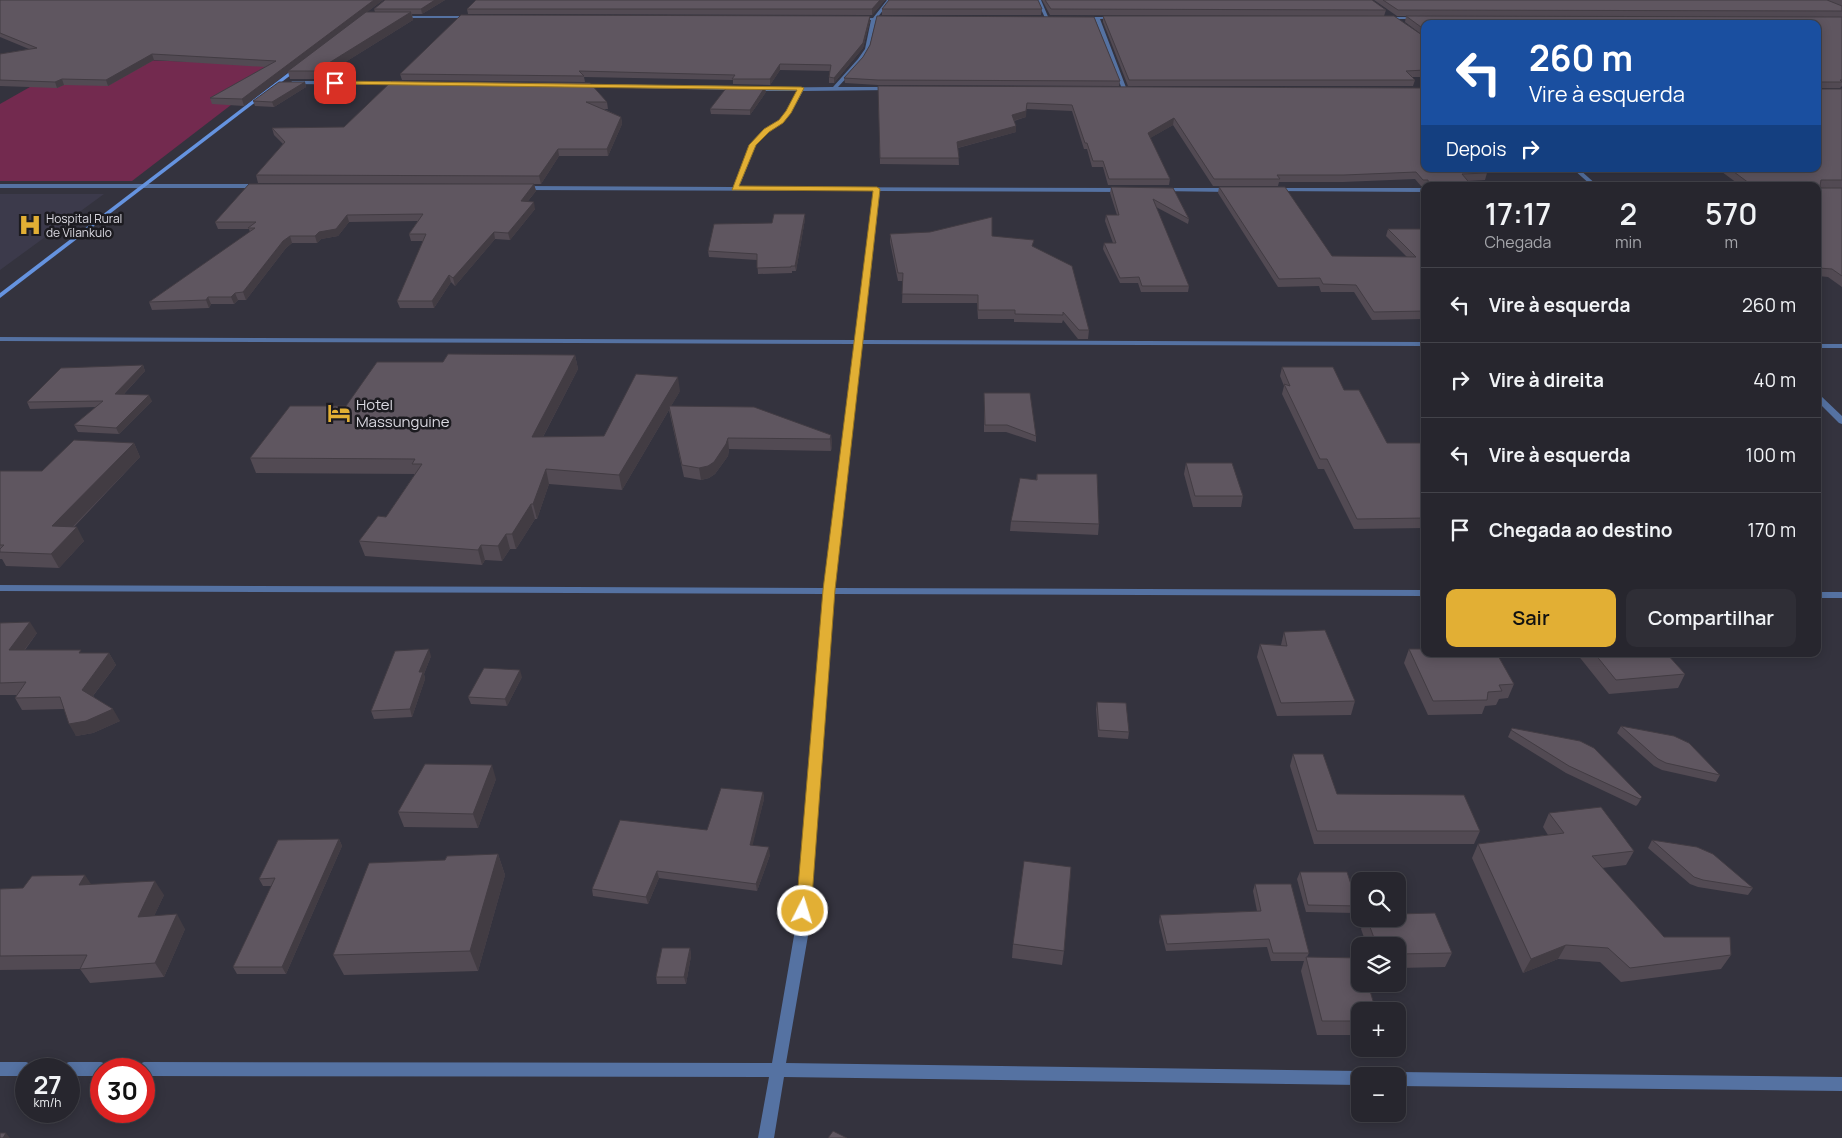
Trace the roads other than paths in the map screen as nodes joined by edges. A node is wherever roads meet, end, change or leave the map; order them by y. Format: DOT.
graph roads {
  1 [pos="889,0"];
  2 [pos="1040,0"];
  3 [pos="1389,14"];
  4 [pos="397,17"];
  5 [pos="477,17"];
  6 [pos="845,18"];
  7 [pos="894,18"];
  8 [pos="1038,18"];
  9 [pos="1047,18"];
  10 [pos="1057,18"];
  11 [pos="1077,18"];
  12 [pos="1097,18"];
  13 [pos="1126,18"];
  14 [pos="1376,18"];
  15 [pos="1396,18"];
  16 [pos="1425,18"];
  17 [pos="874,19"];
  18 [pos="1403,24"];
  19 [pos="301,66"];
  20 [pos="279,83"];
  21 [pos="405,84"];
  22 [pos="576,86"];
  23 [pos="801,88"];
  24 [pos="836,88"];
  25 [pos="896,88"];
  26 [pos="1115,89"];
  27 [pos="1125,89"];
  28 [pos="1135,89"];
  29 [pos="1580,172"];
  30 [pos="1591,182"];
  31 [pos="0,186"];
  32 [pos="145,186"];
  33 [pos="265,186"];
  34 [pos="515,188"];
  35 [pos="735,188"];
  36 [pos="877,189"];
  37 [pos="1136,190"];
  38 [pos="1156,190"];
  39 [pos="1236,190"];
  40 [pos="1266,190"];
  41 [pos="1421,190"];
  42 [pos="0,296"];
  43 [pos="0,340"];
  44 [pos="858,342"];
  45 [pos="1421,344"];
  46 [pos="1821,346"];
  47 [pos="1842,346"];
  48 [pos="1821,401"];
  49 [pos="1842,421"];
  50 [pos="0,588"];
  51 [pos="829,590"];
  52 [pos="1421,593"];
  53 [pos="1821,595"];
  54 [pos="1842,595"];
  55 [pos="0,1069"];
  56 [pos="15,1069"];
  57 [pos="155,1069"];
  58 [pos="776,1070"];
  59 [pos="1351,1078"];
  60 [pos="1406,1079"];
  61 [pos="1842,1084"];
  62 [pos="766,1138"];
  1 -- 17 [label="street"];
  2 -- 9 [label="street"];
  3 -- 15 [label="street"];
  4 -- 5 [label="street"];
  6 -- 17 [label="street"];
  7 -- 17 [label="street"];
  8 -- 9 [label="street"];
  9 -- 10 [label="street"];
  11 -- 12 [label="street"];
  12 -- 13 [label="street"];
  12 -- 27 [label="street"];
  14 -- 15 [label="street"];
  15 -- 16 [label="street"];
  15 -- 18 [label="street"];
  17 -- 24 [label="street"];
  19 -- 20 [label="main road"];
  20 -- 21 [label="street"];
  20 -- 32 [label="main road"];
  22 -- 23 [label="street"];
  23 -- 24 [label="street"];
  23 -- 35 [label="street"];
  24 -- 25 [label="street"];
  26 -- 27 [label="street"];
  27 -- 28 [label="street"];
  29 -- 30 [label="street"];
  31 -- 32 [label="street"];
  32 -- 33 [label="street"];
  32 -- 42 [label="main road"];
  34 -- 35 [label="street"];
  35 -- 36 [label="street"];
  36 -- 37 [label="street"];
  36 -- 44 [label="street"];
  38 -- 39 [label="street"];
  40 -- 41 [label="street"];
  43 -- 44 [label="street"];
  44 -- 45 [label="street"];
  44 -- 51 [label="street"];
  46 -- 47 [label="street"];
  48 -- 49 [label="street"];
  50 -- 51 [label="street"];
  51 -- 52 [label="street"];
  51 -- 58 [label="street"];
  53 -- 54 [label="street"];
  55 -- 56 [label="street"];
  57 -- 58 [label="street"];
  58 -- 59 [label="street"];
  58 -- 62 [label="street"];
  60 -- 61 [label="street"];
}
